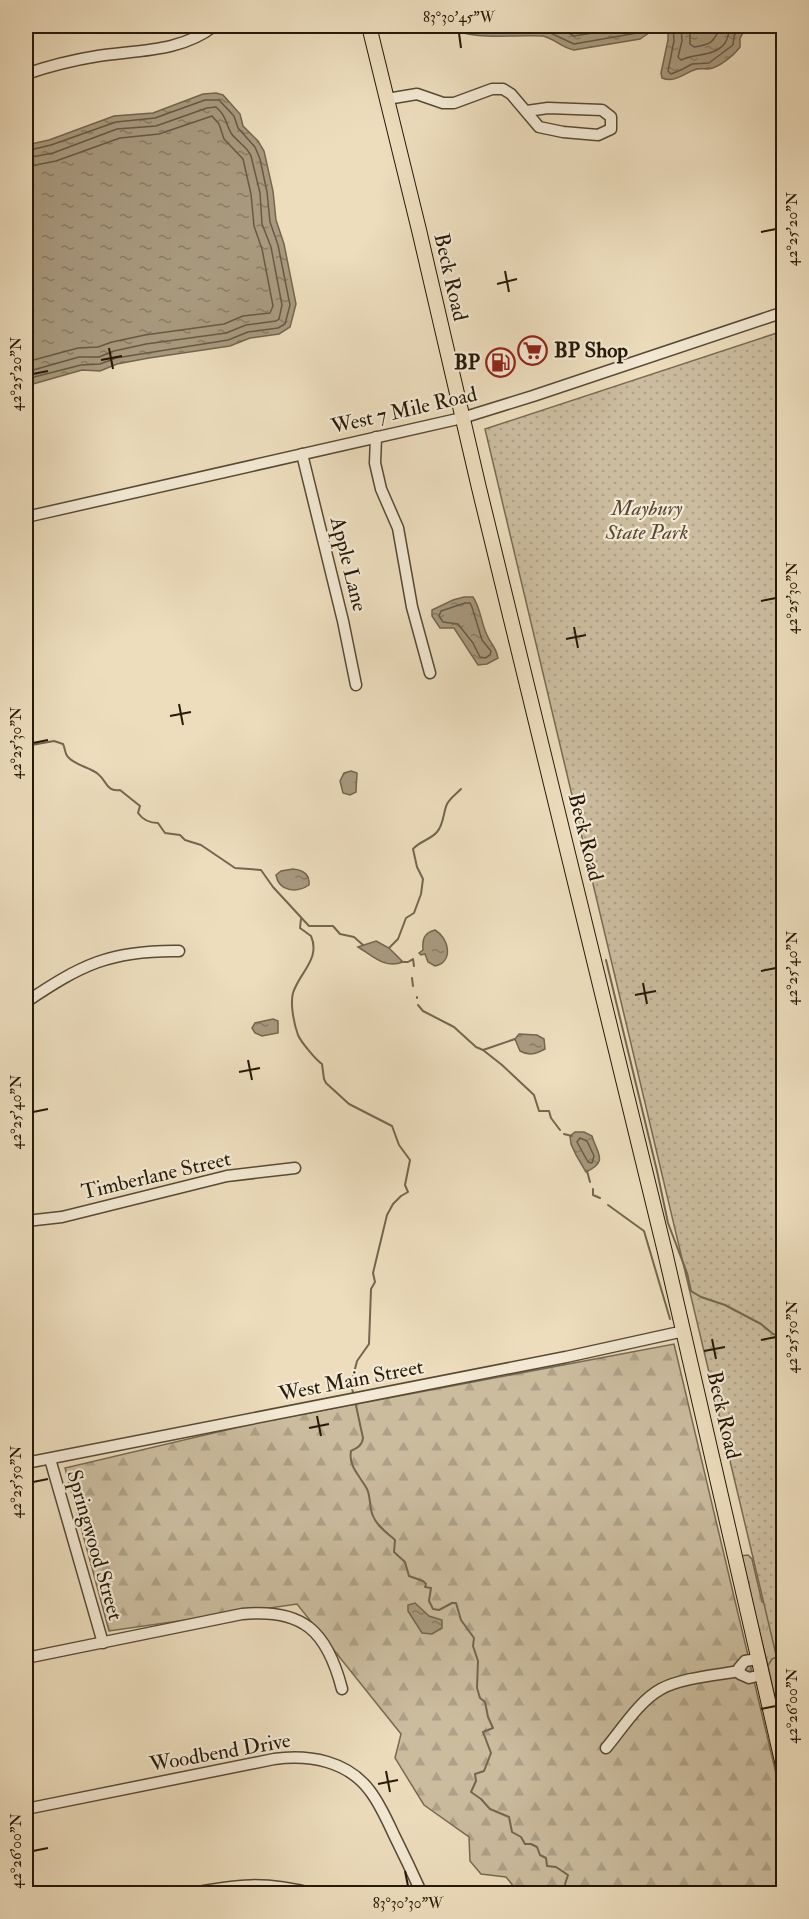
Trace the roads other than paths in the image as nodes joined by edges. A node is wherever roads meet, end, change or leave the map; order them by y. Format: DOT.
graph roads {
  1 [pos="214,26"];
  2 [pos="259,26"];
  3 [pos="269,26"];
  4 [pos="369,26"];
  5 [pos="26,74"];
  6 [pos="387,99"];
  7 [pos="527,111"];
  8 [pos="783,312"];
  9 [pos="462,418"];
  10 [pos="376,437"];
  11 [pos="303,454"];
  12 [pos="26,518"];
  13 [pos="430,673"];
  14 [pos="356,685"];
  15 [pos="179,951"];
  16 [pos="26,1002"];
  17 [pos="295,1168"];
  18 [pos="26,1221"];
  19 [pos="684,1331"];
  20 [pos="50,1459"];
  21 [pos="26,1463"];
  22 [pos="103,1643"];
  23 [pos="26,1658"];
  24 [pos="757,1659"];
  25 [pos="740,1671"];
  26 [pos="761,1676"];
  27 [pos="342,1689"];
  28 [pos="606,1748"];
  29 [pos="783,1770"];
  30 [pos="26,1809"];
  31 [pos="212,1891"];
  32 [pos="188,1893"];
  33 [pos="314,1893"];
  34 [pos="420,1893"];
  1 -- 5 [label="street"];
  2 -- 3 [label="street"];
  4 -- 6 [label="main road, Beck Road"];
  6 -- 7 [label="street"];
  6 -- 9 [label="main road, Beck Road"];
  7 -- 7 [label="street"];
  8 -- 9 [label="street, West 7 Mile Road"];
  9 -- 10 [label="street, West 7 Mile Road"];
  9 -- 19 [label="main road, Beck Road"];
  10 -- 11 [label="street, West 7 Mile Road"];
  10 -- 13 [label="street"];
  11 -- 12 [label="street, West 7 Mile Road"];
  11 -- 14 [label="street, Apple Lane"];
  15 -- 16 [label="street"];
  17 -- 18 [label="street, Timberlane Street"];
  19 -- 20 [label="street, West Main Street"];
  19 -- 24 [label="main road, Beck Road"];
  20 -- 21 [label="street, West Main Street"];
  20 -- 22 [label="street, Springwood Street"];
  22 -- 23 [label="street"];
  22 -- 27 [label="street"];
  24 -- 25 [label="street"];
  24 -- 26 [label="main road, Beck Road"];
  25 -- 26 [label="street"];
  25 -- 28 [label="street"];
  26 -- 29 [label="main road, Beck Road"];
  30 -- 34 [label="street, Woodbend Drive"];
  31 -- 32 [label="street"];
  31 -- 33 [label="street"];
}
